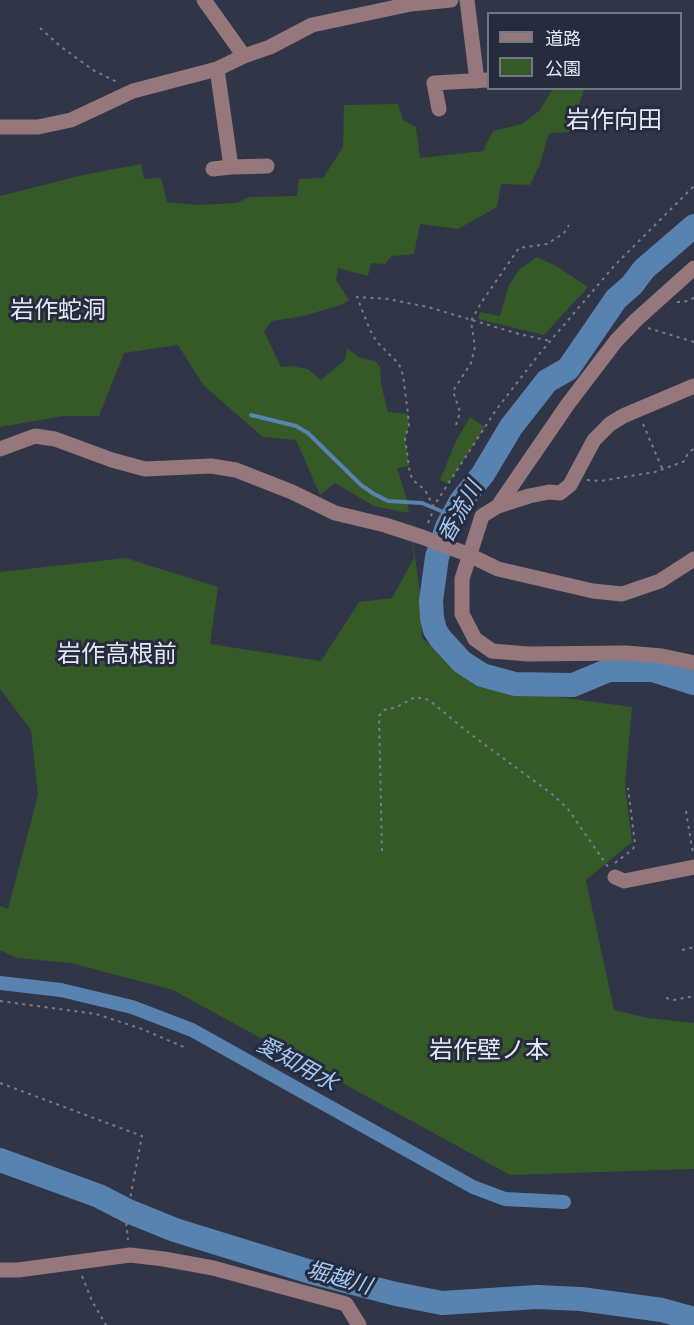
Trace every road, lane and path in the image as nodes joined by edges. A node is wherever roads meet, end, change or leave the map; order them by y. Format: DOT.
graph roads {
  1 [pos="204,0"];
  2 [pos="451,0"];
  3 [pos="467,0"];
  4 [pos="358,7"];
  5 [pos="40,27"];
  6 [pos="244,56"];
  7 [pos="217,69"];
  8 [pos="483,80"];
  9 [pos="133,91"];
  10 [pos="439,109"];
  11 [pos="0,127"];
  12 [pos="267,166"];
  13 [pos="231,167"];
  14 [pos="213,169"];
  15 [pos="694,186"];
  16 [pos="569,225"];
  17 [pos="694,268"];
  18 [pos="471,321"];
  19 [pos="630,326"];
  20 [pos="550,341"];
  21 [pos="694,342"];
  22 [pos="694,386"];
  23 [pos="637,410"];
  24 [pos="456,424"];
  25 [pos="694,448"];
  26 [pos="0,449"];
  27 [pos="662,470"];
  28 [pos="572,479"];
  29 [pos="498,506"];
  30 [pos="434,508"];
  31 [pos="422,538"];
  32 [pos="469,555"];
  33 [pos="694,559"];
  34 [pos="694,663"];
  35 [pos="628,788"];
  36 [pos="686,811"];
  37 [pos="382,851"];
  38 [pos="694,865"];
  39 [pos="612,872"];
  40 [pos="694,947"];
  41 [pos="682,950"];
  42 [pos="694,996"];
  43 [pos="666,999"];
  44 [pos="0,1000"];
  45 [pos="186,1048"];
  46 [pos="0,1083"];
  47 [pos="130,1255"];
  48 [pos="77,1262"];
  49 [pos="0,1270"];
  50 [pos="106,1325"];
  51 [pos="359,1325"];
  1 -- 6 [label="street"];
  2 -- 4 [label="street"];
  3 -- 8 [label="street"];
  4 -- 6 [label="street"];
  5 -- 9 [label="path"];
  6 -- 7 [label="street"];
  7 -- 9 [label="street"];
  7 -- 13 [label="street"];
  8 -- 10 [label="street"];
  9 -- 11 [label="street"];
  12 -- 13 [label="street"];
  13 -- 14 [label="street"];
  15 -- 20 [label="path"];
  16 -- 18 [label="path"];
  17 -- 19 [label="street"];
  18 -- 20 [label="path"];
  18 -- 24 [label="path"];
  18 -- 30 [label="path"];
  19 -- 21 [label="path"];
  19 -- 29 [label="street"];
  20 -- 30 [label="path"];
  22 -- 23 [label="street"];
  23 -- 27 [label="path"];
  23 -- 28 [label="street"];
  25 -- 27 [label="path"];
  26 -- 31 [label="street"];
  27 -- 28 [label="path"];
  28 -- 29 [label="street"];
  29 -- 32 [label="street"];
  30 -- 31 [label="path"];
  31 -- 32 [label="street"];
  32 -- 33 [label="street"];
  32 -- 34 [label="street"];
  35 -- 39 [label="path"];
  36 -- 38 [label="path"];
  37 -- 39 [label="path"];
  38 -- 39 [label="street"];
  40 -- 41 [label="path"];
  42 -- 43 [label="path"];
  44 -- 45 [label="path"];
  46 -- 47 [label="path"];
  47 -- 48 [label="street"];
  47 -- 51 [label="street"];
  48 -- 49 [label="street"];
  48 -- 50 [label="path"];
}
